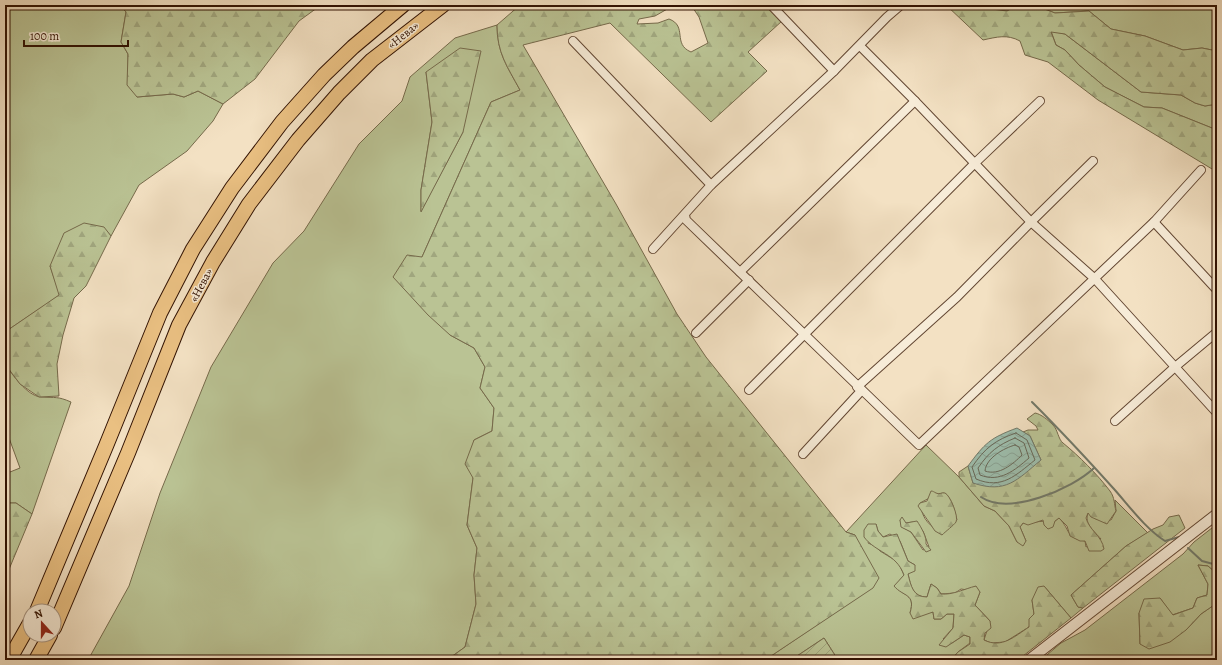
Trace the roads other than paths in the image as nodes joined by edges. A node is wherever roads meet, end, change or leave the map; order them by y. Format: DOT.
graph roads {
  1 [pos="403,5"];
  2 [pos="443,5"];
  3 [pos="771,5"];
  4 [pos="901,5"];
  5 [pos="573,41"];
  6 [pos="860,46"];
  7 [pos="834,71"];
  8 [pos="915,101"];
  9 [pos="1040,101"];
  10 [pos="1093,161"];
  11 [pos="974,163"];
  12 [pos="1201,170"];
  13 [pos="712,185"];
  14 [pos="685,215"];
  15 [pos="1031,222"];
  16 [pos="1154,222"];
  17 [pos="653,249"];
  18 [pos="740,272"];
  19 [pos="749,280"];
  20 [pos="1095,280"];
  21 [pos="1217,290"];
  22 [pos="1217,332"];
  23 [pos="696,333"];
  24 [pos="804,334"];
  25 [pos="1175,367"];
  26 [pos="859,389"];
  27 [pos="749,390"];
  28 [pos="1217,413"];
  29 [pos="1115,421"];
  30 [pos="802,454"];
  31 [pos="1217,514"];
  32 [pos="39,603"];
  33 [pos="62,609"];
  34 [pos="22,636"];
  35 [pos="46,643"];
  36 [pos="9,660"];
  37 [pos="36,660"];
  38 [pos="1029,660"];
  1 -- 32 [label="highway, «Нева»"];
  2 -- 33 [label="highway, «Нева»"];
  3 -- 7 [label="street"];
  4 -- 6 [label="street"];
  5 -- 13 [label="street"];
  6 -- 7 [label="street"];
  6 -- 8 [label="street"];
  7 -- 13 [label="street"];
  8 -- 11 [label="street"];
  8 -- 18 [label="street"];
  9 -- 11 [label="street"];
  10 -- 15 [label="street"];
  11 -- 15 [label="street"];
  11 -- 24 [label="street"];
  12 -- 16 [label="street"];
  13 -- 14 [label="street"];
  14 -- 17 [label="street"];
  14 -- 18 [label="street"];
  15 -- 20 [label="street"];
  15 -- 26 [label="street"];
  16 -- 20 [label="street"];
  16 -- 21 [label="street"];
  18 -- 19 [label="street"];
  19 -- 23 [label="street"];
  19 -- 24 [label="street"];
  20 -- 25 [label="street"];
  20 -- 26 [label="street"];
  22 -- 25 [label="street"];
  24 -- 26 [label="street"];
  24 -- 27 [label="street"];
  25 -- 28 [label="street"];
  25 -- 29 [label="street"];
  26 -- 30 [label="street"];
  31 -- 38 [label="street"];
  34 -- 36 [label="highway"];
  35 -- 37 [label="highway"];
}
